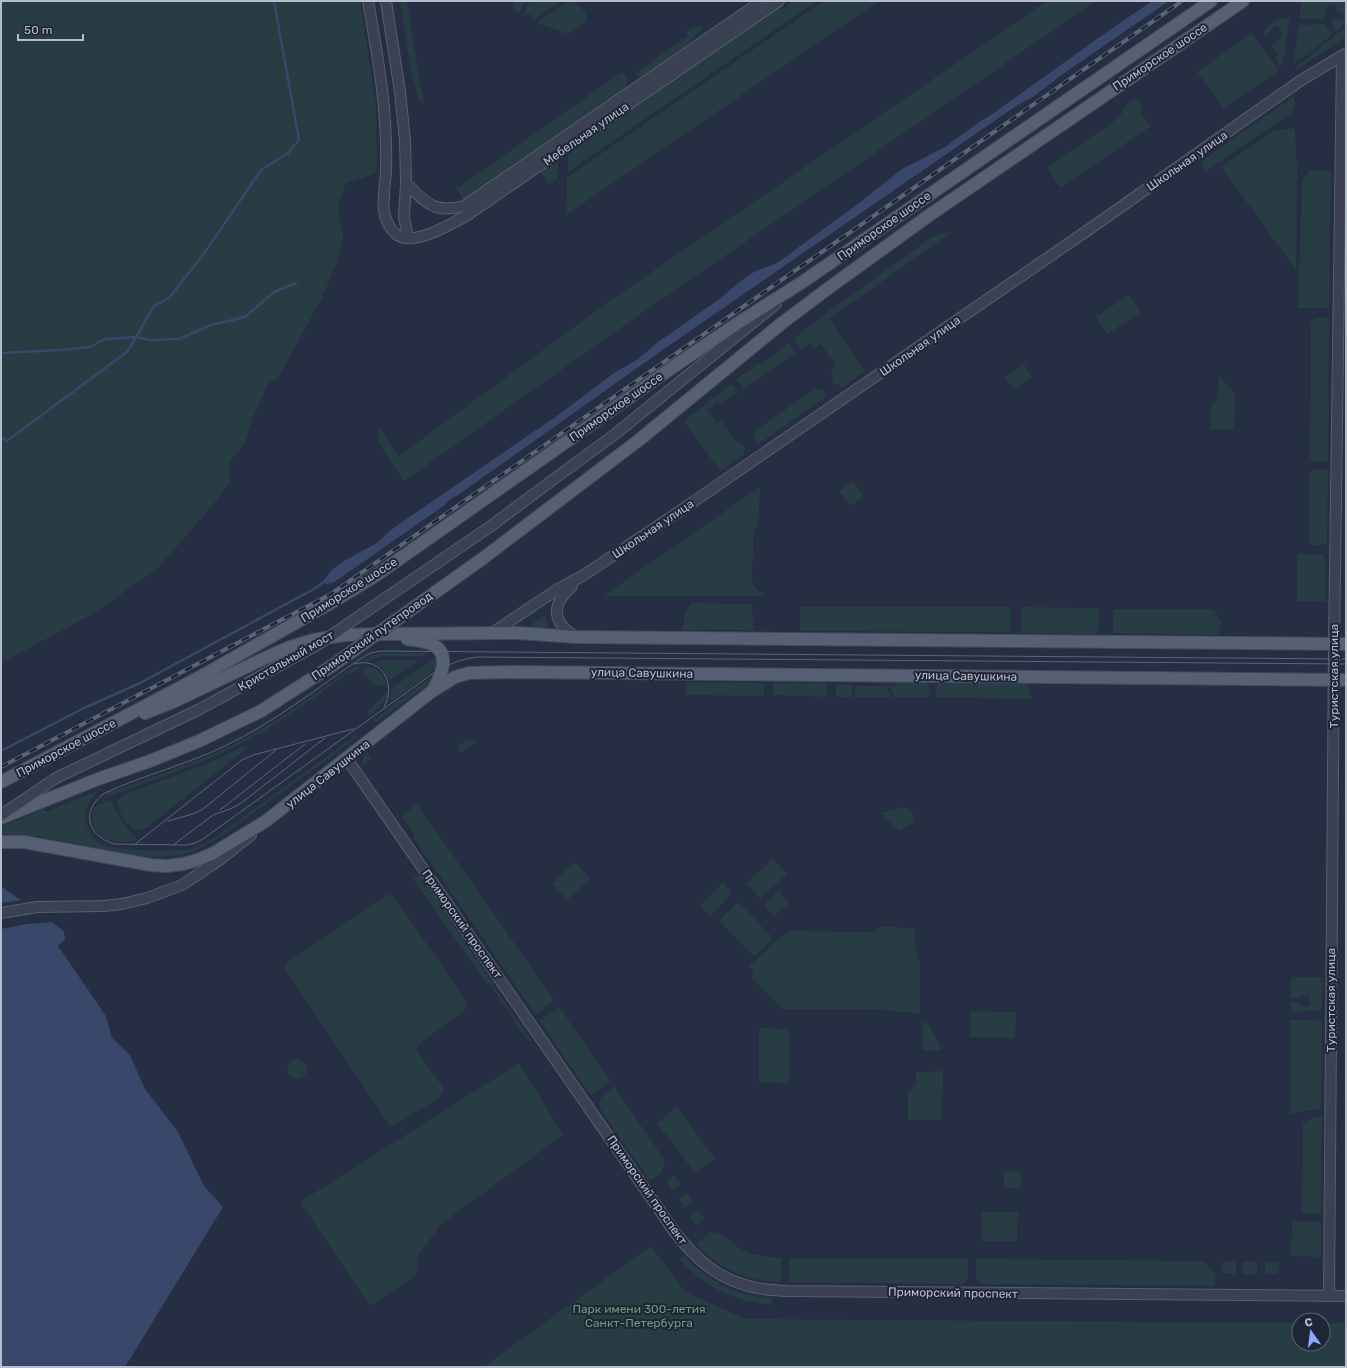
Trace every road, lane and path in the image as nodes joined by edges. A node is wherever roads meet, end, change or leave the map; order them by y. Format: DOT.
graph roads {
  1 [pos="368,1"];
  2 [pos="386,1"];
  3 [pos="762,1"];
  4 [pos="779,1"];
  5 [pos="1211,1"];
  6 [pos="1243,1"];
  7 [pos="1344,55"];
  8 [pos="406,183"];
  9 [pos="408,238"];
  10 [pos="804,281"];
  11 [pos="482,559"];
  12 [pos="584,575"];
  13 [pos="492,633"];
  14 [pos="376,634"];
  15 [pos="576,637"];
  16 [pos="1340,644"];
  17 [pos="1340,680"];
  18 [pos="431,692"];
  19 [pos="77,741"];
  20 [pos="347,759"];
  21 [pos="1,782"];
  22 [pos="1,815"];
  23 [pos="1,818"];
  24 [pos="266,821"];
  25 [pos="1,842"];
  26 [pos="1,913"];
  27 [pos="1329,1296"];
  28 [pos="1346,1296"];
  1 -- 9 [label="street"];
  2 -- 8 [label="street"];
  3 -- 8 [label="street, Мебельная улица"];
  4 -- 9 [label="street, Мебельная улица"];
  5 -- 10 [label="main road, Приморское шоссе"];
  6 -- 11 [label="main road, Приморское шоссе"];
  7 -- 12 [label="street, Школьная улица"];
  7 -- 16 [label="street, Туристская улица"];
  8 -- 9 [label="street"];
  10 -- 19 [label="main road, Приморское шоссе"];
  10 -- 22 [label="street, Кристальный мост, bridge"];
  11 -- 23 [label="main road, Приморский путепровод, bridge"];
  12 -- 13 [label="street, Школьная улица"];
  12 -- 15 [label="street"];
  13 -- 14 [label="main road"];
  13 -- 15 [label="main road"];
  14 -- 18 [label="main road"];
  14 -- 19 [label="main road"];
  15 -- 16 [label="main road"];
  16 -- 17 [label="street, Туристская улица"];
  17 -- 18 [label="main road, улица Савушкина"];
  17 -- 27 [label="street, Туристская улица"];
  18 -- 20 [label="main road, улица Савушкина"];
  19 -- 21 [label="main road, Приморское шоссе"];
  20 -- 24 [label="main road, улица Савушкина"];
  20 -- 27 [label="street, Приморский проспект"];
  24 -- 25 [label="main road, улица Савушкина"];
  24 -- 26 [label="street"];
  27 -- 28 [label="street, Приморский проспект"];
}
